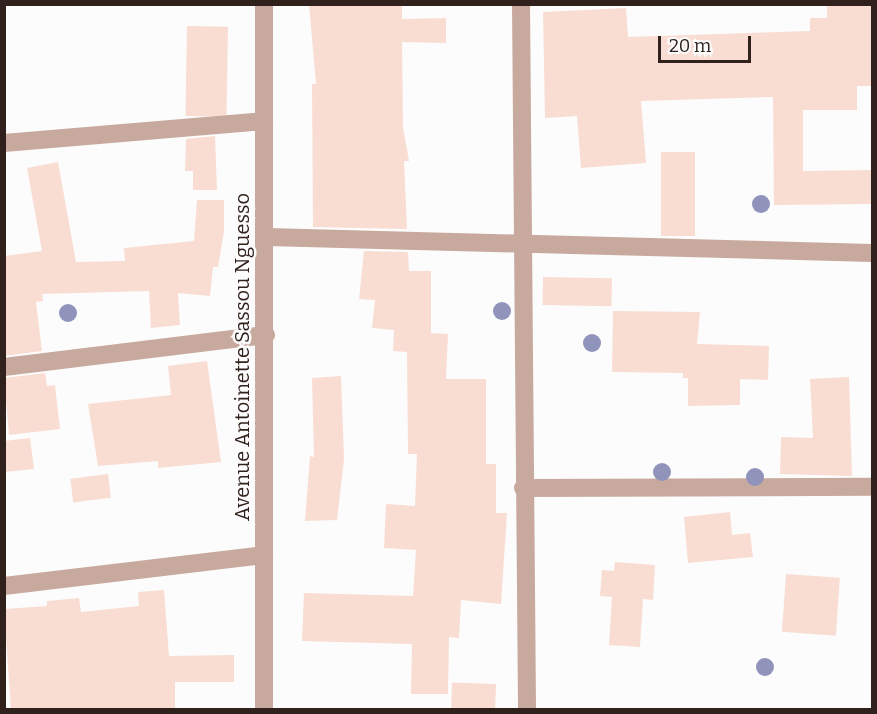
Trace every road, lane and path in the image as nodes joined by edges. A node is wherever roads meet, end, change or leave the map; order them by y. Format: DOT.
graph roads {
  1 [pos="264,4"];
  2 [pos="521,4"];
  3 [pos="264,121"];
  4 [pos="4,143"];
  5 [pos="267,237"];
  6 [pos="522,244"];
  7 [pos="873,253"];
  8 [pos="266,335"];
  9 [pos="4,367"];
  10 [pos="873,487"];
  11 [pos="524,488"];
  12 [pos="264,555"];
  13 [pos="4,586"];
  14 [pos="264,710"];
  15 [pos="527,710"];
  1 -- 3 [label="street, Avenue Antoinette Sassou Nguesso"];
  2 -- 6 [label="street"];
  3 -- 4 [label="street"];
  3 -- 5 [label="street, Avenue Antoinette Sassou Nguesso"];
  5 -- 6 [label="street"];
  5 -- 8 [label="street, Avenue Antoinette Sassou Nguesso"];
  6 -- 7 [label="street"];
  6 -- 11 [label="street"];
  8 -- 9 [label="street"];
  8 -- 12 [label="street, Avenue Antoinette Sassou Nguesso"];
  10 -- 11 [label="street"];
  11 -- 15 [label="street"];
  12 -- 13 [label="street"];
  12 -- 14 [label="street, Avenue Antoinette Sassou Nguesso"];
}
